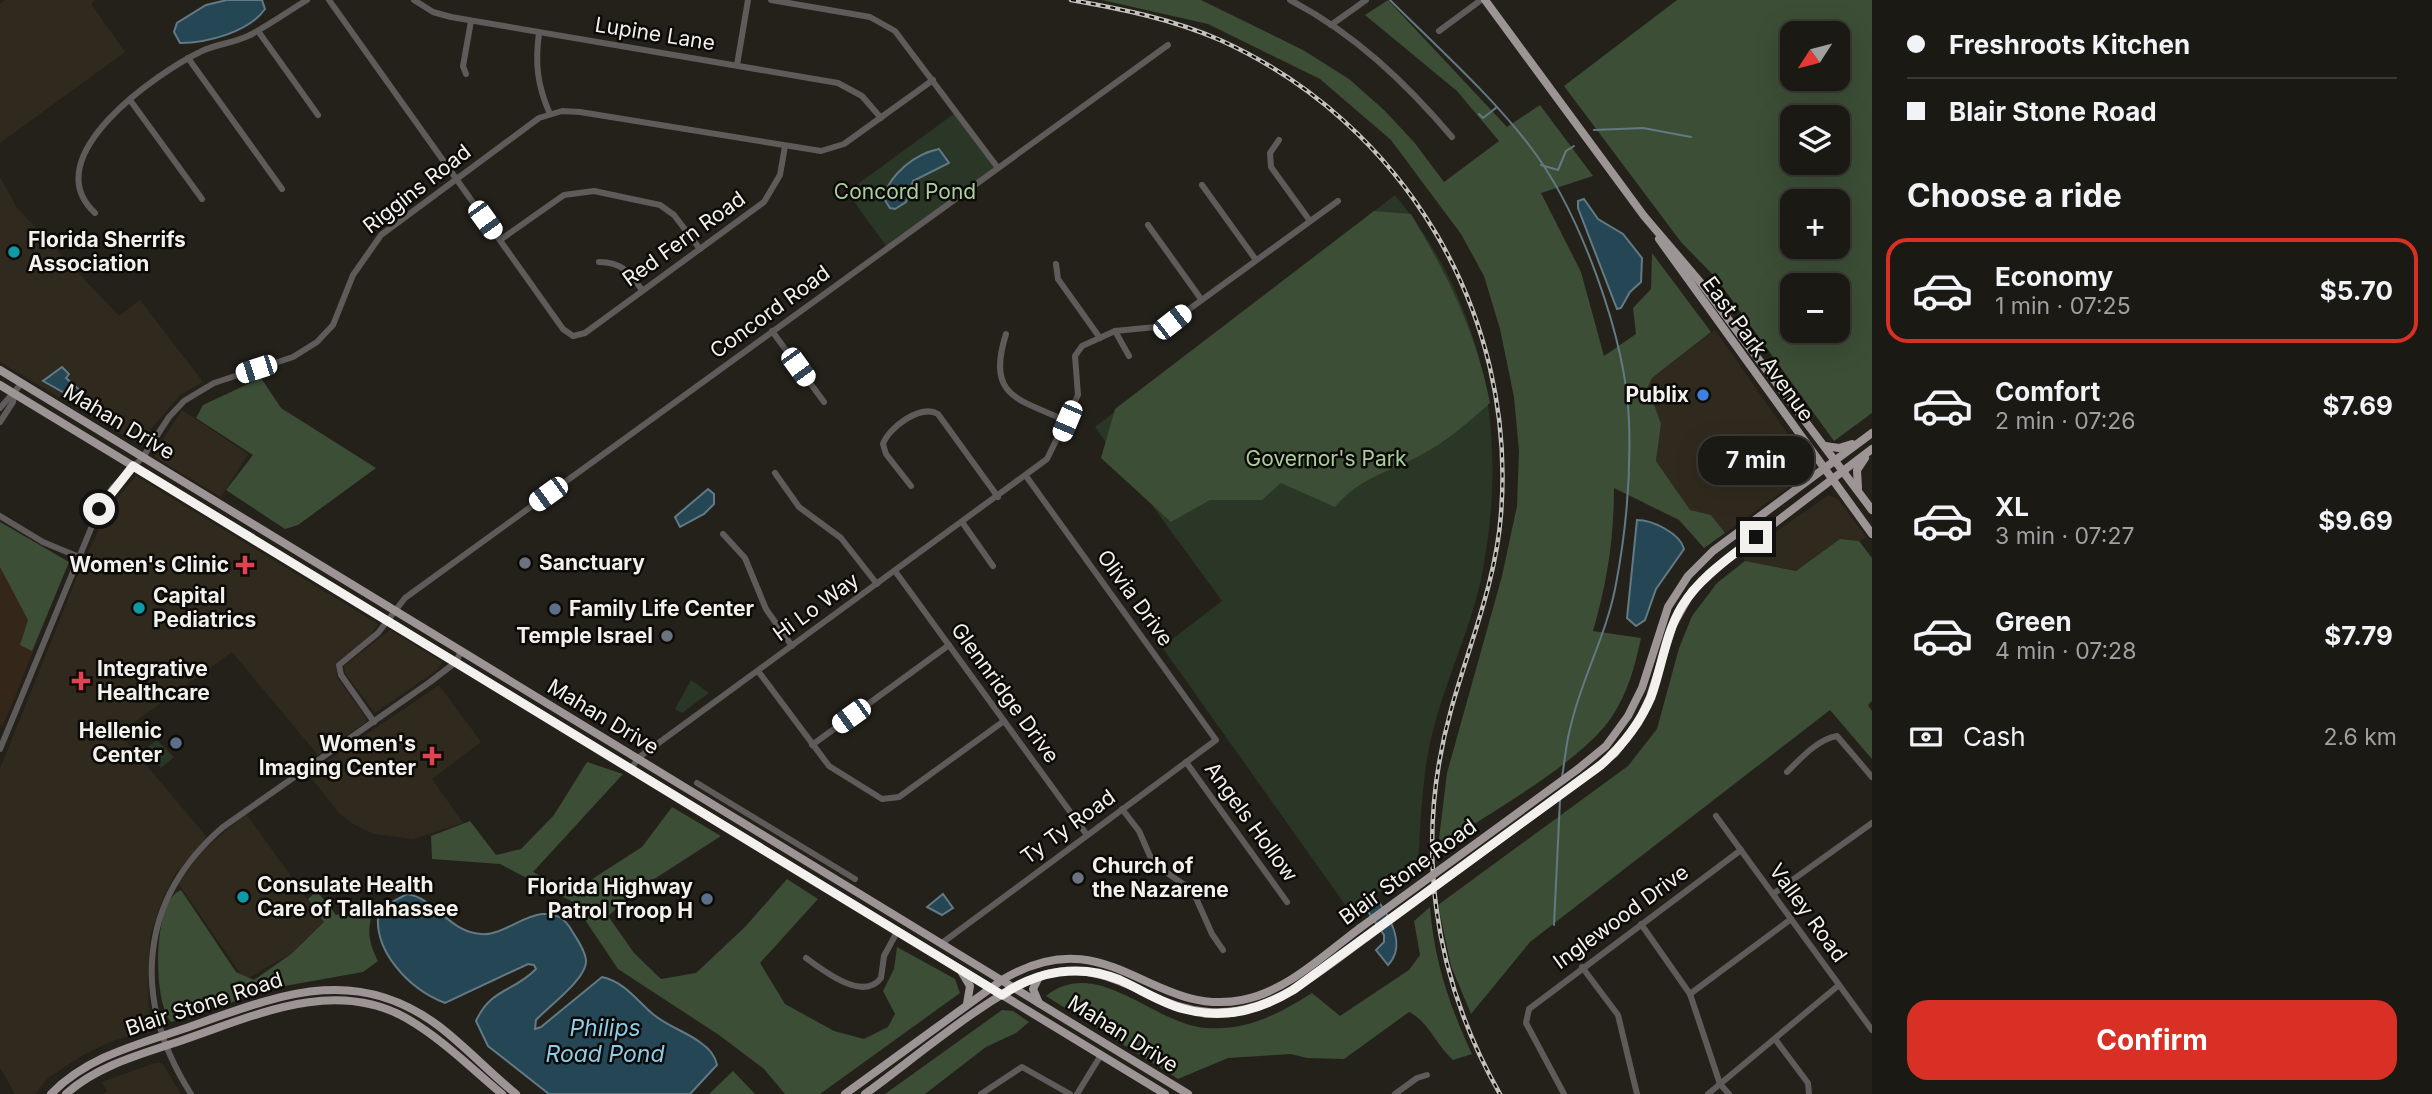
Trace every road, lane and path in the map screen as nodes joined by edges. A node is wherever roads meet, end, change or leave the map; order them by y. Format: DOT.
graph roads {
  1 [pos="307,0"];
  2 [pos="329,0"];
  3 [pos="414,0"];
  4 [pos="747,0"];
  5 [pos="771,0"];
  6 [pos="1290,0"];
  7 [pos="1366,0"];
  8 [pos="1483,0"];
  9 [pos="471,21"];
  10 [pos="1331,25"];
  11 [pos="257,31"];
  12 [pos="1438,31"];
  13 [pos="539,33"];
  14 [pos="1168,45"];
  15 [pos="188,58"];
  16 [pos="737,65"];
  17 [pos="466,74"];
  18 [pos="933,80"];
  19 [pos="130,100"];
  20 [pos="550,114"];
  21 [pos="318,115"];
  22 [pos="881,118"];
  23 [pos="1451,137"];
  24 [pos="1279,139"];
  25 [pos="785,146"];
  26 [pos="998,168"];
  27 [pos="456,179"];
  28 [pos="1202,185"];
  29 [pos="282,189"];
  30 [pos="202,199"];
  31 [pos="1338,201"];
  32 [pos="95,213"];
  33 [pos="1644,216"];
  34 [pos="1310,221"];
  35 [pos="1148,225"];
  36 [pos="500,240"];
  37 [pos="700,249"];
  38 [pos="1256,260"];
  39 [pos="599,262"];
  40 [pos="1056,264"];
  41 [pos="642,290"];
  42 [pos="1201,299"];
  43 [pos="1734,326"];
  44 [pos="772,331"];
  45 [pos="1115,331"];
  46 [pos="1725,333"];
  47 [pos="1006,334"];
  48 [pos="1100,338"];
  49 [pos="1129,356"];
  50 [pos="0,370"];
  51 [pos="22,383"];
  52 [pos="0,385"];
  53 [pos="14,394"];
  54 [pos="824,402"];
  55 [pos="0,408"];
  56 [pos="1067,421"];
  57 [pos="0,422"];
  58 [pos="1872,433"];
  59 [pos="1862,441"];
  60 [pos="1825,446"];
  61 [pos="1871,450"];
  62 [pos="143,457"];
  63 [pos="1836,461"];
  64 [pos="133,466"];
  65 [pos="1824,470"];
  66 [pos="1843,470"];
  67 [pos="775,473"];
  68 [pos="1026,476"];
  69 [pos="1831,479"];
  70 [pos="911,486"];
  71 [pos="1812,493"];
  72 [pos="1842,494"];
  73 [pos="1860,494"];
  74 [pos="998,497"];
  75 [pos="223,505"];
  76 [pos="1872,510"];
  77 [pos="214,515"];
  78 [pos="0,516"];
  79 [pos="962,522"];
  80 [pos="1740,531"];
  81 [pos="723,534"];
  82 [pos="1872,534"];
  83 [pos="1749,543"];
  84 [pos="303,554"];
  85 [pos="79,557"];
  86 [pos="296,566"];
  87 [pos="993,566"];
  88 [pos="895,571"];
  89 [pos="877,584"];
  90 [pos="394,610"];
  91 [pos="386,621"];
  92 [pos="949,645"];
  93 [pos="792,646"];
  94 [pos="461,650"];
  95 [pos="456,662"];
  96 [pos="758,671"];
  97 [pos="547,704"];
  98 [pos="543,715"];
  99 [pos="1004,721"];
  100 [pos="374,722"];
  101 [pos="1216,740"];
  102 [pos="812,745"];
  103 [pos="0,749"];
  104 [pos="638,758"];
  105 [pos="1186,762"];
  106 [pos="631,769"];
  107 [pos="1787,772"];
  108 [pos="1872,777"];
  109 [pos="697,783"];
  110 [pos="1122,809"];
  111 [pos="1716,816"];
  112 [pos="746,818"];
  113 [pos="1872,823"];
  114 [pos="738,835"];
  115 [pos="1087,835"];
  116 [pos="799,850"];
  117 [pos="1741,850"];
  118 [pos="788,865"];
  119 [pos="855,879"];
  120 [pos="1773,894"];
  121 [pos="1287,902"];
  122 [pos="1791,919"];
  123 [pos="1640,924"];
  124 [pos="897,932"];
  125 [pos="942,943"];
  126 [pos="1223,950"];
  127 [pos="806,958"];
  128 [pos="1090,960"];
  129 [pos="1312,964"];
  130 [pos="1583,967"];
  131 [pos="959,969"];
  132 [pos="1083,971"];
  133 [pos="1318,972"];
  134 [pos="1039,976"];
  135 [pos="1002,980"];
  136 [pos="1839,985"];
  137 [pos="1013,987"];
  138 [pos="991,988"];
  139 [pos="1690,994"];
  140 [pos="1002,995"];
  141 [pos="1188,998"];
  142 [pos="1039,1003"];
  143 [pos="967,1005"];
  144 [pos="1186,1010"];
  145 [pos="1872,1030"];
  146 [pos="161,1036"];
  147 [pos="1775,1039"];
  148 [pos="164,1047"];
  149 [pos="1101,1055"];
  150 [pos="1427,1075"];
  151 [pos="1720,1084"];
  152 [pos="51,1094"];
  153 [pos="66,1094"];
  154 [pos="191,1094"];
  155 [pos="502,1094"];
  156 [pos="516,1094"];
  157 [pos="845,1094"];
  158 [pos="865,1094"];
  159 [pos="981,1094"];
  160 [pos="1070,1094"];
  161 [pos="1077,1094"];
  162 [pos="1165,1094"];
  163 [pos="1188,1094"];
  164 [pos="1395,1094"];
  165 [pos="1564,1094"];
  166 [pos="1637,1094"];
  167 [pos="1708,1094"];
  168 [pos="1729,1094"];
  169 [pos="1809,1094"];
  1 -- 11 [label="street"];
  2 -- 27 [label="street"];
  3 -- 9 [label="street, Lupine Lane"];
  4 -- 16 [label="street"];
  5 -- 18 [label="street"];
  6 -- 10 [label="street"];
  7 -- 10 [label="street"];
  8 -- 12 [label="street"];
  8 -- 33 [label="main road, East Park Avenue"];
  9 -- 13 [label="street, Lupine Lane"];
  9 -- 17 [label="street"];
  10 -- 23 [label="street"];
  11 -- 15 [label="street"];
  11 -- 21 [label="street"];
  13 -- 16 [label="street, Lupine Lane"];
  13 -- 20 [label="street"];
  14 -- 26 [label="street, Concord Road"];
  15 -- 19 [label="street"];
  15 -- 29 [label="street"];
  16 -- 22 [label="street, Lupine Lane"];
  18 -- 22 [label="street"];
  18 -- 26 [label="street"];
  19 -- 30 [label="street"];
  19 -- 32 [label="street"];
  20 -- 25 [label="street"];
  20 -- 27 [label="street, Riggins Road"];
  22 -- 25 [label="street"];
  24 -- 34 [label="street"];
  25 -- 37 [label="street, Red Fern Road"];
  26 -- 44 [label="street, Concord Road"];
  27 -- 36 [label="street"];
  27 -- 62 [label="street, Riggins Road"];
  28 -- 38 [label="street"];
  31 -- 34 [label="street"];
  33 -- 43 [label="main road, East Park Avenue"];
  33 -- 46 [label="main road, East Park Avenue"];
  34 -- 38 [label="street"];
  35 -- 42 [label="street"];
  36 -- 37 [label="street"];
  36 -- 41 [label="street, Red Fern Road"];
  37 -- 41 [label="street, Red Fern Road"];
  38 -- 42 [label="street"];
  39 -- 41 [label="street"];
  40 -- 48 [label="street"];
  42 -- 45 [label="street"];
  43 -- 46 [label="main road"];
  43 -- 60 [label="main road, East Park Avenue"];
  44 -- 54 [label="street"];
  44 -- 90 [label="street, Concord Road"];
  45 -- 48 [label="street"];
  45 -- 49 [label="street"];
  46 -- 65 [label="main road, East Park Avenue"];
  47 -- 56 [label="street"];
  48 -- 56 [label="street, Hi Lo Way"];
  50 -- 51 [label="main road, Mahan Drive"];
  51 -- 53 [label="street"];
  51 -- 62 [label="main road, Mahan Drive"];
  52 -- 53 [label="main road, Mahan Drive"];
  53 -- 55 [label="street"];
  53 -- 57 [label="street"];
  53 -- 64 [label="main road, Mahan Drive"];
  56 -- 68 [label="street, Hi Lo Way"];
  58 -- 59 [label="main road, Blair Stone Road"];
  59 -- 60 [label="main road"];
  59 -- 63 [label="main road, Blair Stone Road"];
  60 -- 63 [label="main road, East Park Avenue"];
  61 -- 66 [label="main road, Blair Stone Road"];
  61 -- 73 [label="main road"];
  62 -- 64 [label="street, Riggins Road"];
  62 -- 75 [label="main road, Mahan Drive"];
  63 -- 65 [label="main road, Blair Stone Road"];
  63 -- 66 [label="main road, East Park Avenue"];
  64 -- 77 [label="main road, Mahan Drive"];
  64 -- 85 [label="street, Riggins Road"];
  65 -- 69 [label="main road, East Park Avenue"];
  65 -- 80 [label="main road, Blair Stone Road"];
  66 -- 69 [label="main road, Blair Stone Road"];
  66 -- 73 [label="main road, East Park Avenue"];
  67 -- 89 [label="street"];
  68 -- 74 [label="street, Hi Lo Way"];
  68 -- 101 [label="street, Olivia Drive"];
  69 -- 71 [label="main road, Blair Stone Road"];
  69 -- 72 [label="main road, East Park Avenue"];
  70 -- 74 [label="street"];
  71 -- 72 [label="main road"];
  71 -- 83 [label="main road, Blair Stone Road"];
  72 -- 82 [label="main road, East Park Avenue"];
  73 -- 76 [label="main road, East Park Avenue"];
  74 -- 79 [label="street, Hi Lo Way"];
  75 -- 77 [label="main road"];
  75 -- 84 [label="main road, Mahan Drive"];
  77 -- 86 [label="main road, Mahan Drive"];
  78 -- 85 [label="street"];
  79 -- 87 [label="street"];
  79 -- 88 [label="street, Hi Lo Way"];
  80 -- 83 [label="main road"];
  80 -- 129 [label="main road, Blair Stone Road, bridge"];
  81 -- 93 [label="street"];
  83 -- 133 [label="main road, Blair Stone Road, bridge"];
  84 -- 86 [label="main road"];
  84 -- 90 [label="main road, Mahan Drive"];
  85 -- 103 [label="street, Riggins Road"];
  86 -- 91 [label="main road, Mahan Drive"];
  88 -- 89 [label="street, Hi Lo Way"];
  88 -- 92 [label="street, Glennridge Drive"];
  89 -- 93 [label="street, Hi Lo Way"];
  90 -- 91 [label="street, Concord Road"];
  90 -- 94 [label="main road, Mahan Drive"];
  91 -- 95 [label="main road, Mahan Drive"];
  91 -- 100 [label="street, Concord Road"];
  92 -- 99 [label="street, Glennridge Drive"];
  92 -- 102 [label="street"];
  93 -- 96 [label="street, Hi Lo Way"];
  94 -- 95 [label="street"];
  94 -- 97 [label="main road, Mahan Drive"];
  95 -- 98 [label="main road, Mahan Drive"];
  95 -- 100 [label="street"];
  96 -- 102 [label="street"];
  96 -- 104 [label="street, Hi Lo Way"];
  97 -- 98 [label="main road"];
  97 -- 104 [label="main road, Mahan Drive"];
  98 -- 106 [label="main road, Mahan Drive"];
  99 -- 102 [label="street"];
  99 -- 115 [label="street, Glennridge Drive"];
  100 -- 146 [label="street"];
  101 -- 105 [label="street, Ty Ty Road"];
  104 -- 106 [label="street, Hi Lo Way"];
  104 -- 112 [label="main road, Mahan Drive"];
  105 -- 110 [label="street, Ty Ty Road"];
  105 -- 121 [label="street, Angels Hollow"];
  106 -- 114 [label="main road, Mahan Drive"];
  107 -- 108 [label="street"];
  109 -- 112 [label="street"];
  110 -- 115 [label="street, Ty Ty Road"];
  110 -- 126 [label="street"];
  111 -- 117 [label="street, Valley Road"];
  112 -- 114 [label="street"];
  112 -- 116 [label="main road, Mahan Drive"];
  113 -- 120 [label="street"];
  114 -- 118 [label="main road, Mahan Drive"];
  115 -- 125 [label="street, Ty Ty Road"];
  116 -- 118 [label="street"];
  116 -- 119 [label="street"];
  116 -- 125 [label="main road, Mahan Drive"];
  117 -- 120 [label="street, Valley Road"];
  117 -- 123 [label="street, Inglewood Drive"];
  118 -- 124 [label="main road, Mahan Drive"];
  120 -- 122 [label="street, Valley Road"];
  122 -- 136 [label="street, Valley Road"];
  122 -- 139 [label="street"];
  123 -- 130 [label="street, Inglewood Drive"];
  123 -- 139 [label="street"];
  124 -- 127 [label="street"];
  124 -- 131 [label="main road, Mahan Drive"];
  125 -- 135 [label="main road, Mahan Drive"];
  128 -- 132 [label="main road"];
  128 -- 135 [label="main road, Blair Stone Road"];
  128 -- 141 [label="main road, Blair Stone Road"];
  129 -- 133 [label="main road"];
  129 -- 141 [label="main road, Blair Stone Road"];
  130 -- 165 [label="street, Inglewood Drive"];
  130 -- 166 [label="street"];
  131 -- 138 [label="main road, Mahan Drive"];
  131 -- 143 [label="main road"];
  132 -- 134 [label="main road, Blair Stone Road"];
  132 -- 144 [label="main road, Blair Stone Road"];
  133 -- 144 [label="main road, Blair Stone Road"];
  134 -- 137 [label="main road, Blair Stone Road"];
  134 -- 142 [label="main road"];
  135 -- 137 [label="main road, Mahan Drive"];
  135 -- 138 [label="main road, Blair Stone Road"];
  136 -- 145 [label="street, Valley Road"];
  136 -- 147 [label="street"];
  137 -- 140 [label="main road, Blair Stone Road"];
  137 -- 142 [label="main road, Mahan Drive"];
  138 -- 140 [label="main road, Mahan Drive"];
  138 -- 143 [label="main road, Blair Stone Road"];
  139 -- 151 [label="street"];
  140 -- 149 [label="main road, Mahan Drive"];
  140 -- 158 [label="main road, Blair Stone Road"];
  141 -- 144 [label="main road"];
  142 -- 163 [label="main road, Mahan Drive"];
  143 -- 157 [label="main road, Blair Stone Road"];
  146 -- 148 [label="street"];
  146 -- 152 [label="main road, Blair Stone Road"];
  146 -- 156 [label="main road, Blair Stone Road"];
  147 -- 151 [label="street"];
  147 -- 169 [label="street"];
  148 -- 153 [label="main road, Blair Stone Road"];
  148 -- 154 [label="street"];
  148 -- 155 [label="main road, Blair Stone Road"];
  149 -- 161 [label="street"];
  149 -- 162 [label="main road, Mahan Drive"];
  150 -- 164 [label="street"];
  151 -- 167 [label="street"];
  151 -- 168 [label="street"];
  159 -- 160 [label="street"];
}
